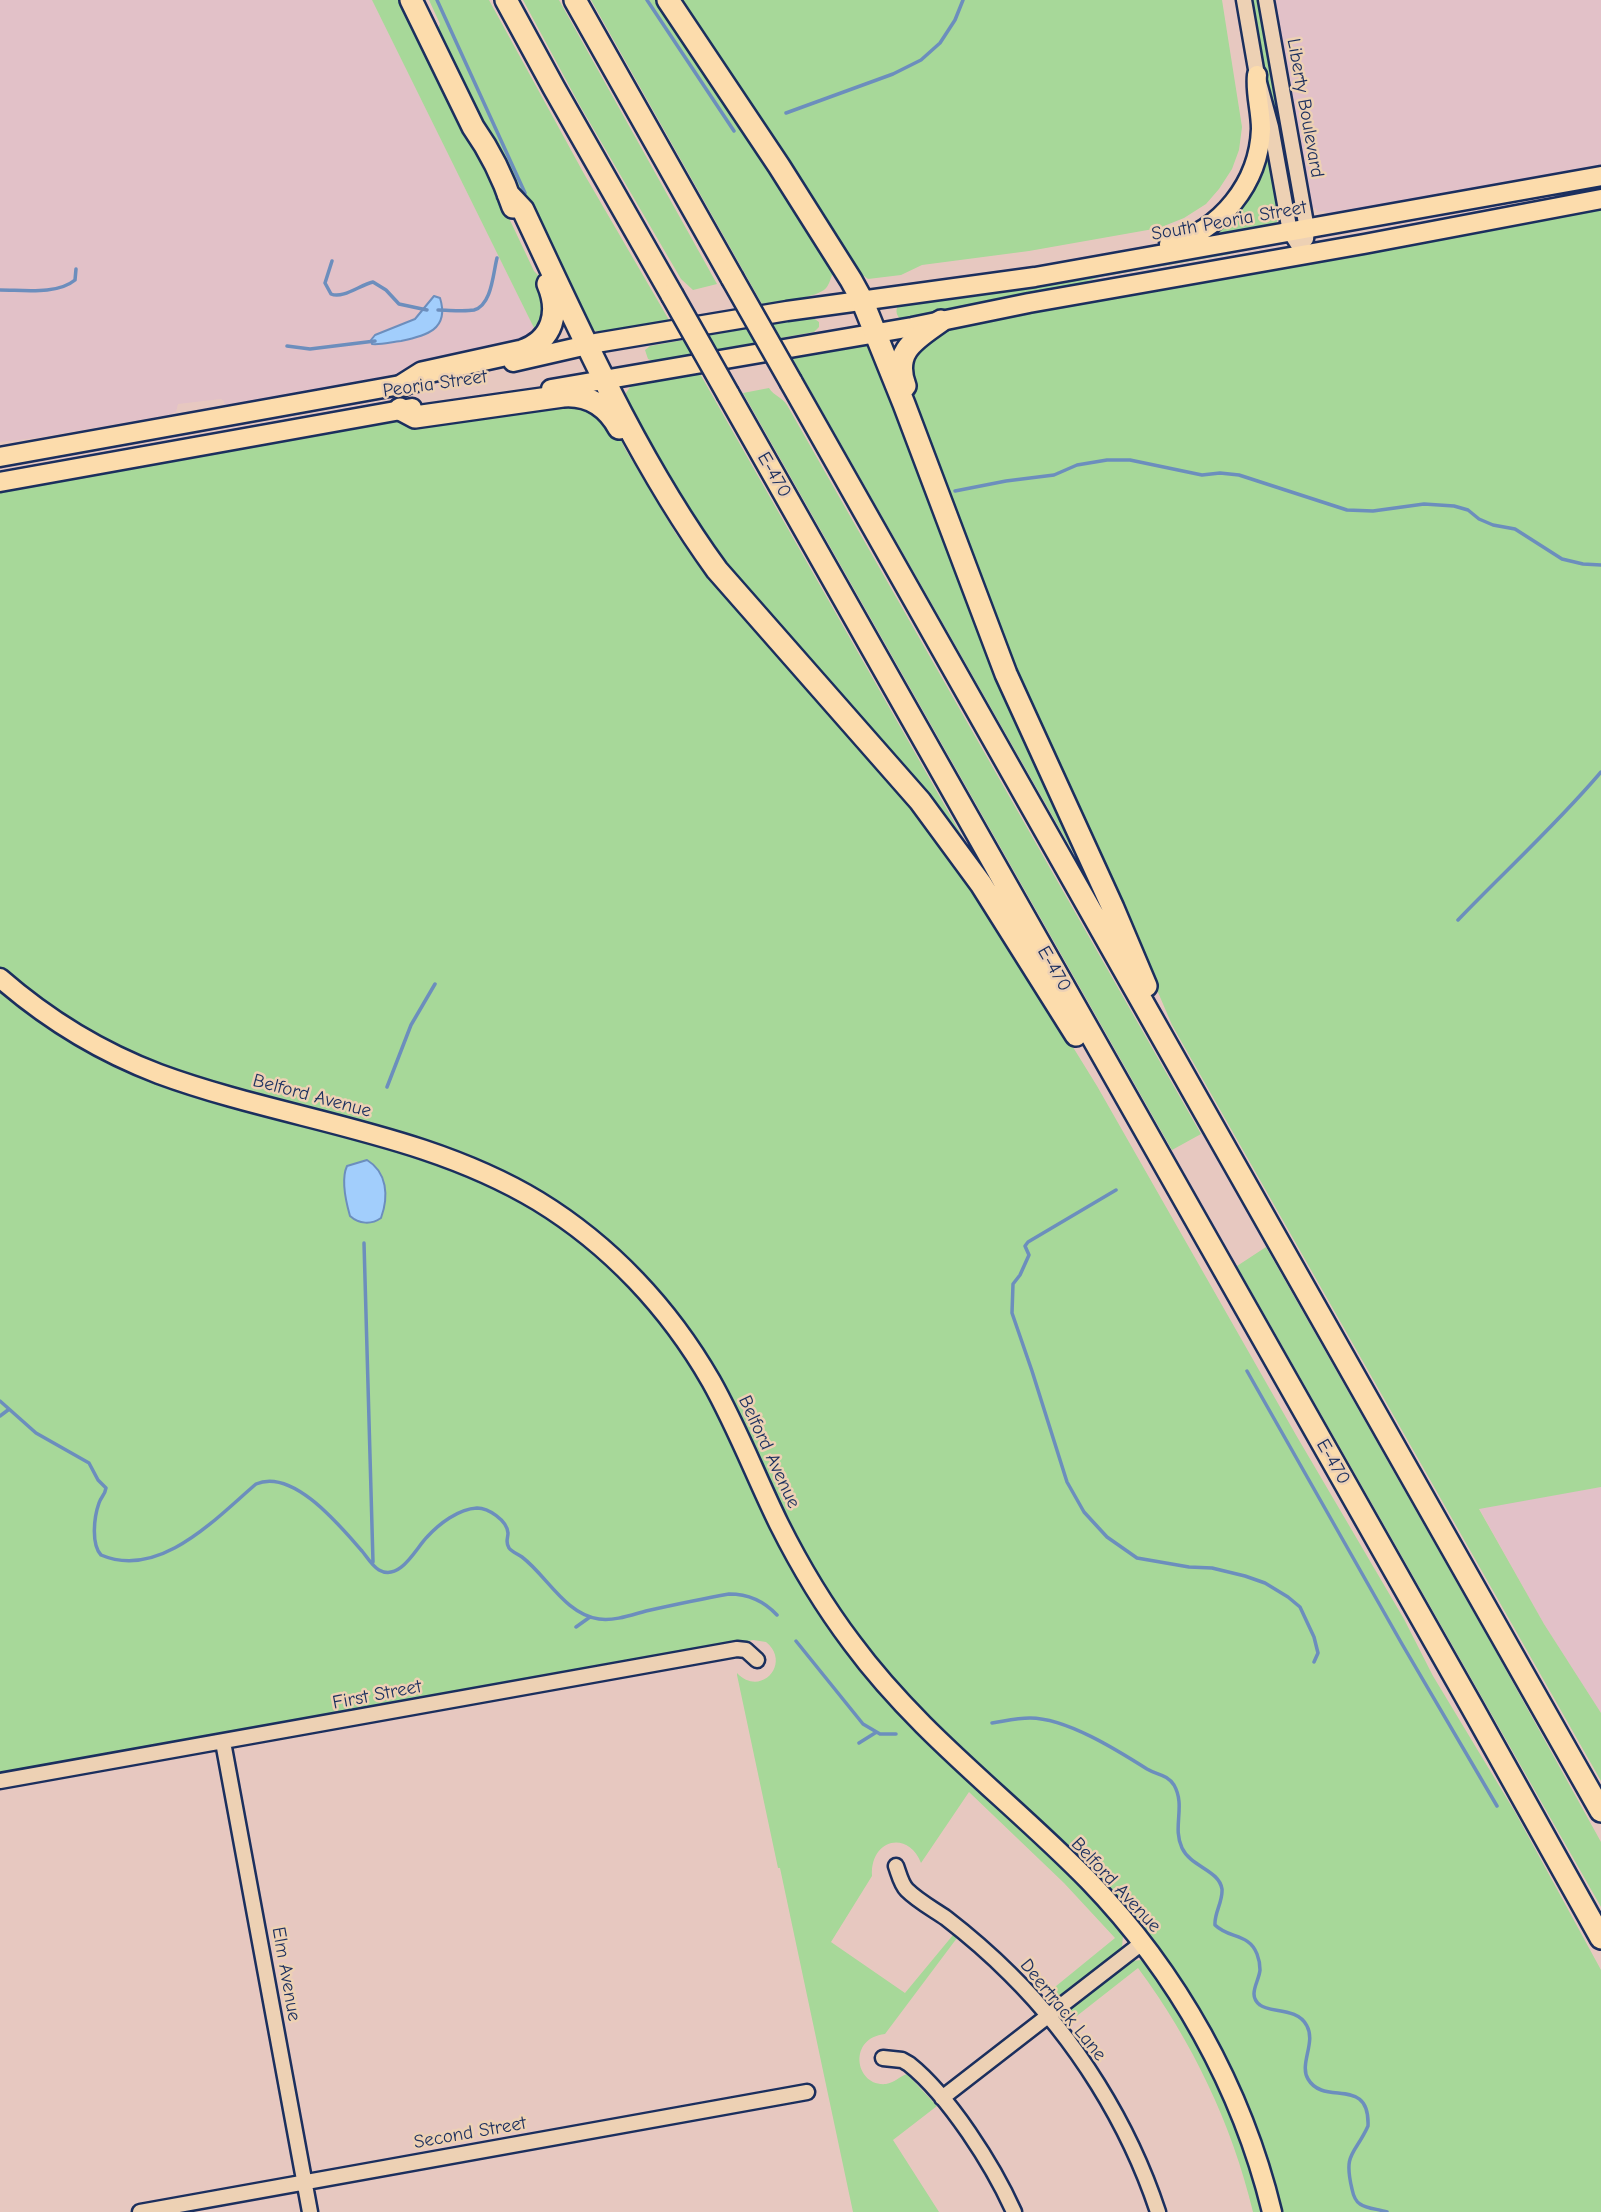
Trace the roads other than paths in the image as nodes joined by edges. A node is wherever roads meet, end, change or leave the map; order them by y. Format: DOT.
graph roads {
  1 [pos="411,0"];
  2 [pos="418,0"];
  3 [pos="506,0"];
  4 [pos="575,0"];
  5 [pos="668,0"];
  6 [pos="676,0"];
  7 [pos="1244,0"];
  8 [pos="1266,0"];
  9 [pos="1257,75"];
  10 [pos="720,76"];
  11 [pos="483,141"];
  12 [pos="1601,176"];
  13 [pos="508,194"];
  14 [pos="1601,199"];
  15 [pos="1299,230"];
  16 [pos="1304,254"];
  17 [pos="1127,261"];
  18 [pos="862,300"];
  19 [pos="941,321"];
  20 [pos="876,333"];
  21 [pos="587,345"];
  22 [pos="605,381"];
  23 [pos="403,385"];
  24 [pos="400,409"];
  25 [pos="913,428"];
  26 [pos="101,439"];
  27 [pos="0,446"];
  28 [pos="0,457"];
  29 [pos="0,482"];
  30 [pos="664,490"];
  31 [pos="0,978"];
  32 [pos="1187,1081"];
  33 [pos="1153,1145"];
  34 [pos="757,1660"];
  35 [pos="223,1742"];
  36 [pos="0,1782"];
  37 [pos="1601,1811"];
  38 [pos="896,1866"];
  39 [pos="1601,1938"];
  40 [pos="1142,1943"];
  41 [pos="1048,2016"];
  42 [pos="883,2058"];
  43 [pos="807,2092"];
  44 [pos="942,2098"];
  45 [pos="304,2183"];
  46 [pos="140,2212"];
  47 [pos="310,2212"];
  48 [pos="1014,2212"];
  49 [pos="1158,2212"];
  50 [pos="1272,2212"];
  1 -- 11 [label="highway"];
  2 -- 11 [label="highway"];
  3 -- 33 [label="highway, E-470, bridge"];
  4 -- 32 [label="highway, bridge"];
  5 -- 10 [label="highway"];
  6 -- 10 [label="highway"];
  7 -- 9 [label="street, Liberty Boulevard"];
  8 -- 15 [label="street, Liberty Boulevard"];
  9 -- 15 [label="street, Liberty Boulevard"];
  9 -- 17 [label="main road"];
  10 -- 18 [label="highway"];
  11 -- 13 [label="highway"];
  12 -- 15 [label="main road, South Peoria Street"];
  13 -- 21 [label="highway"];
  13 -- 23 [label="highway"];
  14 -- 16 [label="main road"];
  15 -- 16 [label="street, Liberty Boulevard"];
  15 -- 17 [label="main road, South Peoria Street"];
  16 -- 19 [label="main road"];
  17 -- 18 [label="main road, South Peoria Street"];
  18 -- 20 [label="highway"];
  18 -- 21 [label="main road, Peoria Street"];
  19 -- 20 [label="main road"];
  19 -- 25 [label="highway"];
  20 -- 22 [label="main road, Peoria Street"];
  20 -- 25 [label="highway"];
  21 -- 22 [label="highway"];
  21 -- 23 [label="main road, Peoria Street"];
  22 -- 24 [label="main road, Peoria Street"];
  22 -- 30 [label="highway"];
  23 -- 26 [label="main road, Peoria Street"];
  24 -- 29 [label="main road, Peoria Street"];
  24 -- 30 [label="highway"];
  25 -- 32 [label="highway"];
  26 -- 27 [label="main road"];
  26 -- 28 [label="main road, Peoria Street"];
  30 -- 33 [label="highway"];
  31 -- 40 [label="main road, Belford Avenue"];
  32 -- 37 [label="highway"];
  33 -- 39 [label="highway, E-470"];
  34 -- 35 [label="street, First Street"];
  35 -- 36 [label="street, First Street"];
  35 -- 45 [label="street, Elm Avenue"];
  38 -- 41 [label="street, Deertrack Lane"];
  40 -- 41 [label="street"];
  40 -- 50 [label="main road, Belford Avenue"];
  41 -- 44 [label="street"];
  41 -- 49 [label="street, Deertrack Lane"];
  42 -- 44 [label="street"];
  43 -- 45 [label="street, Second Street"];
  44 -- 48 [label="street"];
  45 -- 46 [label="street, Second Street"];
  45 -- 47 [label="street, Elm Avenue"];
}
